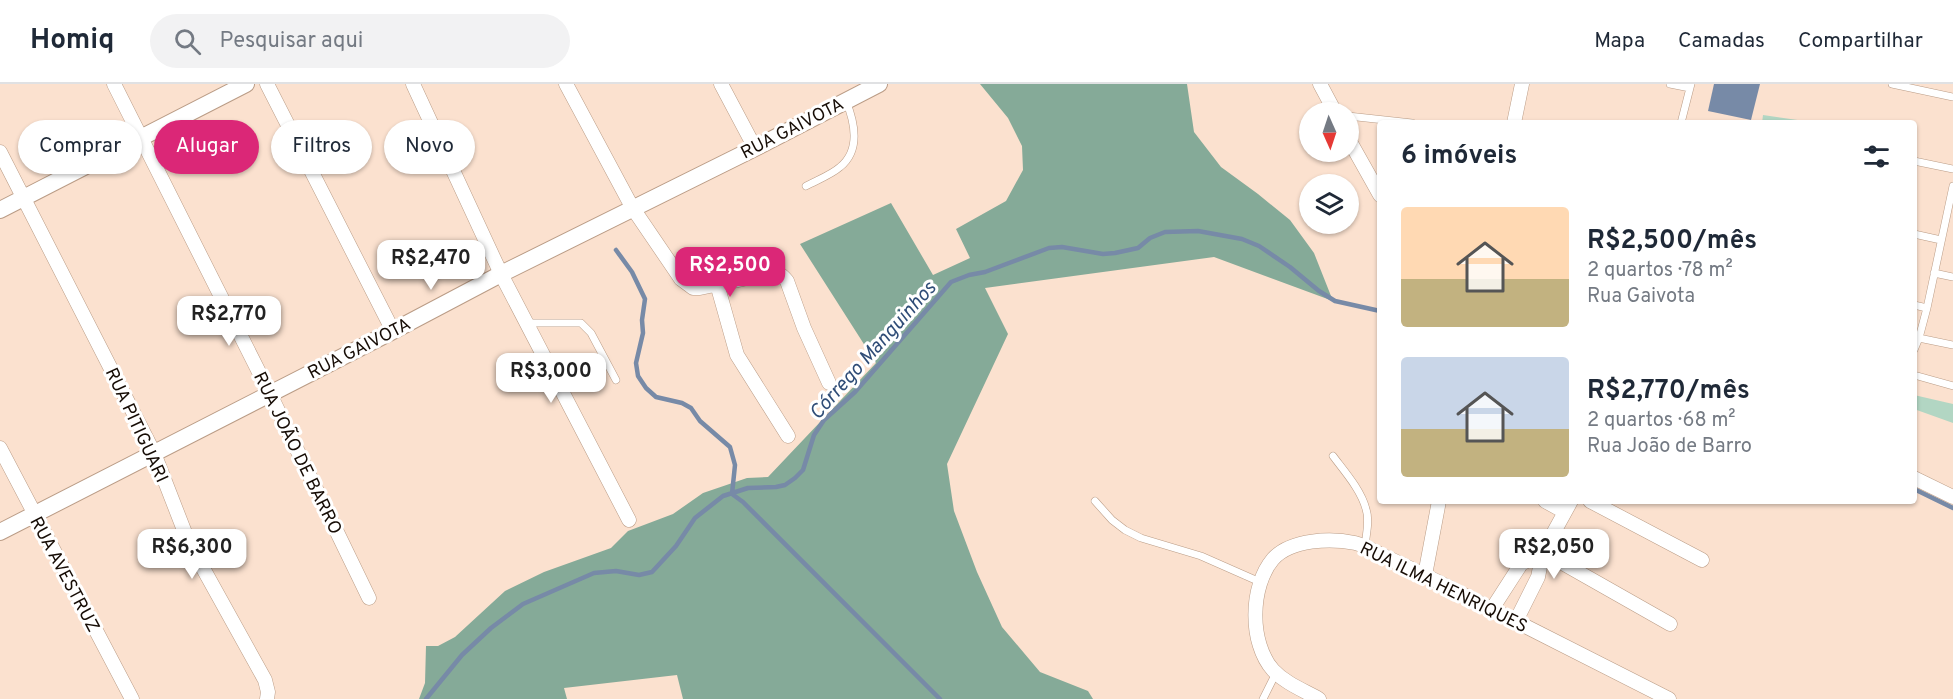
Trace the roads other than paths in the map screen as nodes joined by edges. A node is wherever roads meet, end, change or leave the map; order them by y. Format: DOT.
graph roads {
  1 [pos="114,84"];
  2 [pos="246,84"];
  3 [pos="267,84"];
  4 [pos="412,84"];
  5 [pos="566,84"];
  6 [pos="721,84"];
  7 [pos="1320,84"];
  8 [pos="1522,84"];
  9 [pos="1670,84"];
  10 [pos="1893,84"];
  11 [pos="874,85"];
  12 [pos="1690,86"];
  13 [pos="1953,98"];
  14 [pos="846,101"];
  15 [pos="1330,102"];
  16 [pos="1359,117"];
  17 [pos="133,120"];
  18 [pos="1385,120"];
  19 [pos="1515,120"];
  20 [pos="1682,120"];
  21 [pos="142,136"];
  22 [pos="142,138"];
  23 [pos="755,148"];
  24 [pos="0,152"];
  25 [pos="1359,158"];
  26 [pos="1917,162"];
  27 [pos="1953,169"];
  28 [pos="69,174"];
  29 [pos="806,186"];
  30 [pos="1953,186"];
  31 [pos="1377,190"];
  32 [pos="24,198"];
  33 [pos="1951,203"];
  34 [pos="632,207"];
  35 [pos="0,210"];
  36 [pos="1917,235"];
  37 [pos="1941,240"];
  38 [pos="1934,273"];
  39 [pos="501,274"];
  40 [pos="1953,277"];
  41 [pos="717,284"];
  42 [pos="1917,306"];
  43 [pos="1927,308"];
  44 [pos="526,323"];
  45 [pos="393,331"];
  46 [pos="1917,337"];
  47 [pos="1953,345"];
  48 [pos="1917,376"];
  49 [pos="616,380"];
  50 [pos="830,384"];
  51 [pos="1953,386"];
  52 [pos="270,394"];
  53 [pos="788,436"];
  54 [pos="0,448"];
  55 [pos="154,453"];
  56 [pos="1334,456"];
  57 [pos="1917,479"];
  58 [pos="1953,497"];
  59 [pos="1095,501"];
  60 [pos="1438,504"];
  61 [pos="1596,504"];
  62 [pos="1568,507"];
  63 [pos="34,514"];
  64 [pos="629,520"];
  65 [pos="0,532"];
  66 [pos="1365,547"];
  67 [pos="1543,552"];
  68 [pos="1702,560"];
  69 [pos="1425,575"];
  70 [pos="1260,582"];
  71 [pos="369,598"];
  72 [pos="1492,609"];
  73 [pos="1516,621"];
  74 [pos="1670,624"];
  75 [pos="1276,673"];
  76 [pos="132,699"];
  77 [pos="267,699"];
  78 [pos="1263,699"];
  79 [pos="1319,699"];
  80 [pos="1669,699"];
  1 -- 17 [label="street, RUA JOÃO DE BARRO"];
  2 -- 21 [label="street"];
  3 -- 45 [label="street"];
  4 -- 39 [label="street"];
  5 -- 34 [label="street"];
  6 -- 23 [label="street"];
  7 -- 15 [label="street"];
  8 -- 19 [label="street"];
  9 -- 12 [label="lane"];
  10 -- 13 [label="lane"];
  11 -- 14 [label="street, RUA GAIVOTA"];
  12 -- 20 [label="lane"];
  14 -- 23 [label="street, RUA GAIVOTA"];
  14 -- 29 [label="lane"];
  16 -- 18 [label="lane"];
  22 -- 52 [label="street, RUA JOÃO DE BARRO"];
  23 -- 34 [label="street, RUA GAIVOTA"];
  24 -- 32 [label="street, RUA PITIGUARI"];
  25 -- 31 [label="street"];
  26 -- 27 [label="lane"];
  28 -- 32 [label="street"];
  30 -- 33 [label="lane"];
  32 -- 35 [label="street"];
  32 -- 55 [label="street, RUA PITIGUARI"];
  33 -- 37 [label="lane"];
  34 -- 39 [label="street, RUA GAIVOTA"];
  34 -- 41 [label="street"];
  36 -- 37 [label="lane"];
  37 -- 38 [label="lane"];
  38 -- 40 [label="lane"];
  38 -- 43 [label="lane"];
  39 -- 44 [label="street"];
  39 -- 45 [label="street, RUA GAIVOTA"];
  41 -- 50 [label="street"];
  41 -- 53 [label="street"];
  42 -- 43 [label="lane"];
  43 -- 46 [label="lane"];
  44 -- 49 [label="lane"];
  44 -- 64 [label="street"];
  45 -- 52 [label="street, RUA GAIVOTA"];
  46 -- 47 [label="lane"];
  48 -- 51 [label="lane"];
  52 -- 55 [label="street, RUA GAIVOTA"];
  52 -- 71 [label="street, RUA JOÃO DE BARRO"];
  54 -- 63 [label="street, RUA AVESTRUZ"];
  55 -- 63 [label="street, RUA GAIVOTA"];
  55 -- 77 [label="street, RUA PITIGUARI"];
  56 -- 66 [label="lane"];
  57 -- 58 [label="street"];
  59 -- 70 [label="lane"];
  60 -- 69 [label="street"];
  61 -- 68 [label="street"];
  62 -- 67 [label="street"];
  63 -- 65 [label="street, RUA GAIVOTA"];
  63 -- 76 [label="street, RUA AVESTRUZ"];
  66 -- 69 [label="street, RUA ILMA HENRIQUES"];
  66 -- 70 [label="street, RUA ILMA HENRIQUES"];
  67 -- 72 [label="street"];
  67 -- 73 [label="street"];
  67 -- 74 [label="street"];
  69 -- 72 [label="street, RUA ILMA HENRIQUES"];
  70 -- 75 [label="street, RUA ILMA HENRIQUES"];
  72 -- 73 [label="street, RUA ILMA HENRIQUES"];
  73 -- 80 [label="street, RUA ILMA HENRIQUES"];
  75 -- 78 [label="lane"];
  75 -- 79 [label="street, RUA ILMA HENRIQUES"];
}
